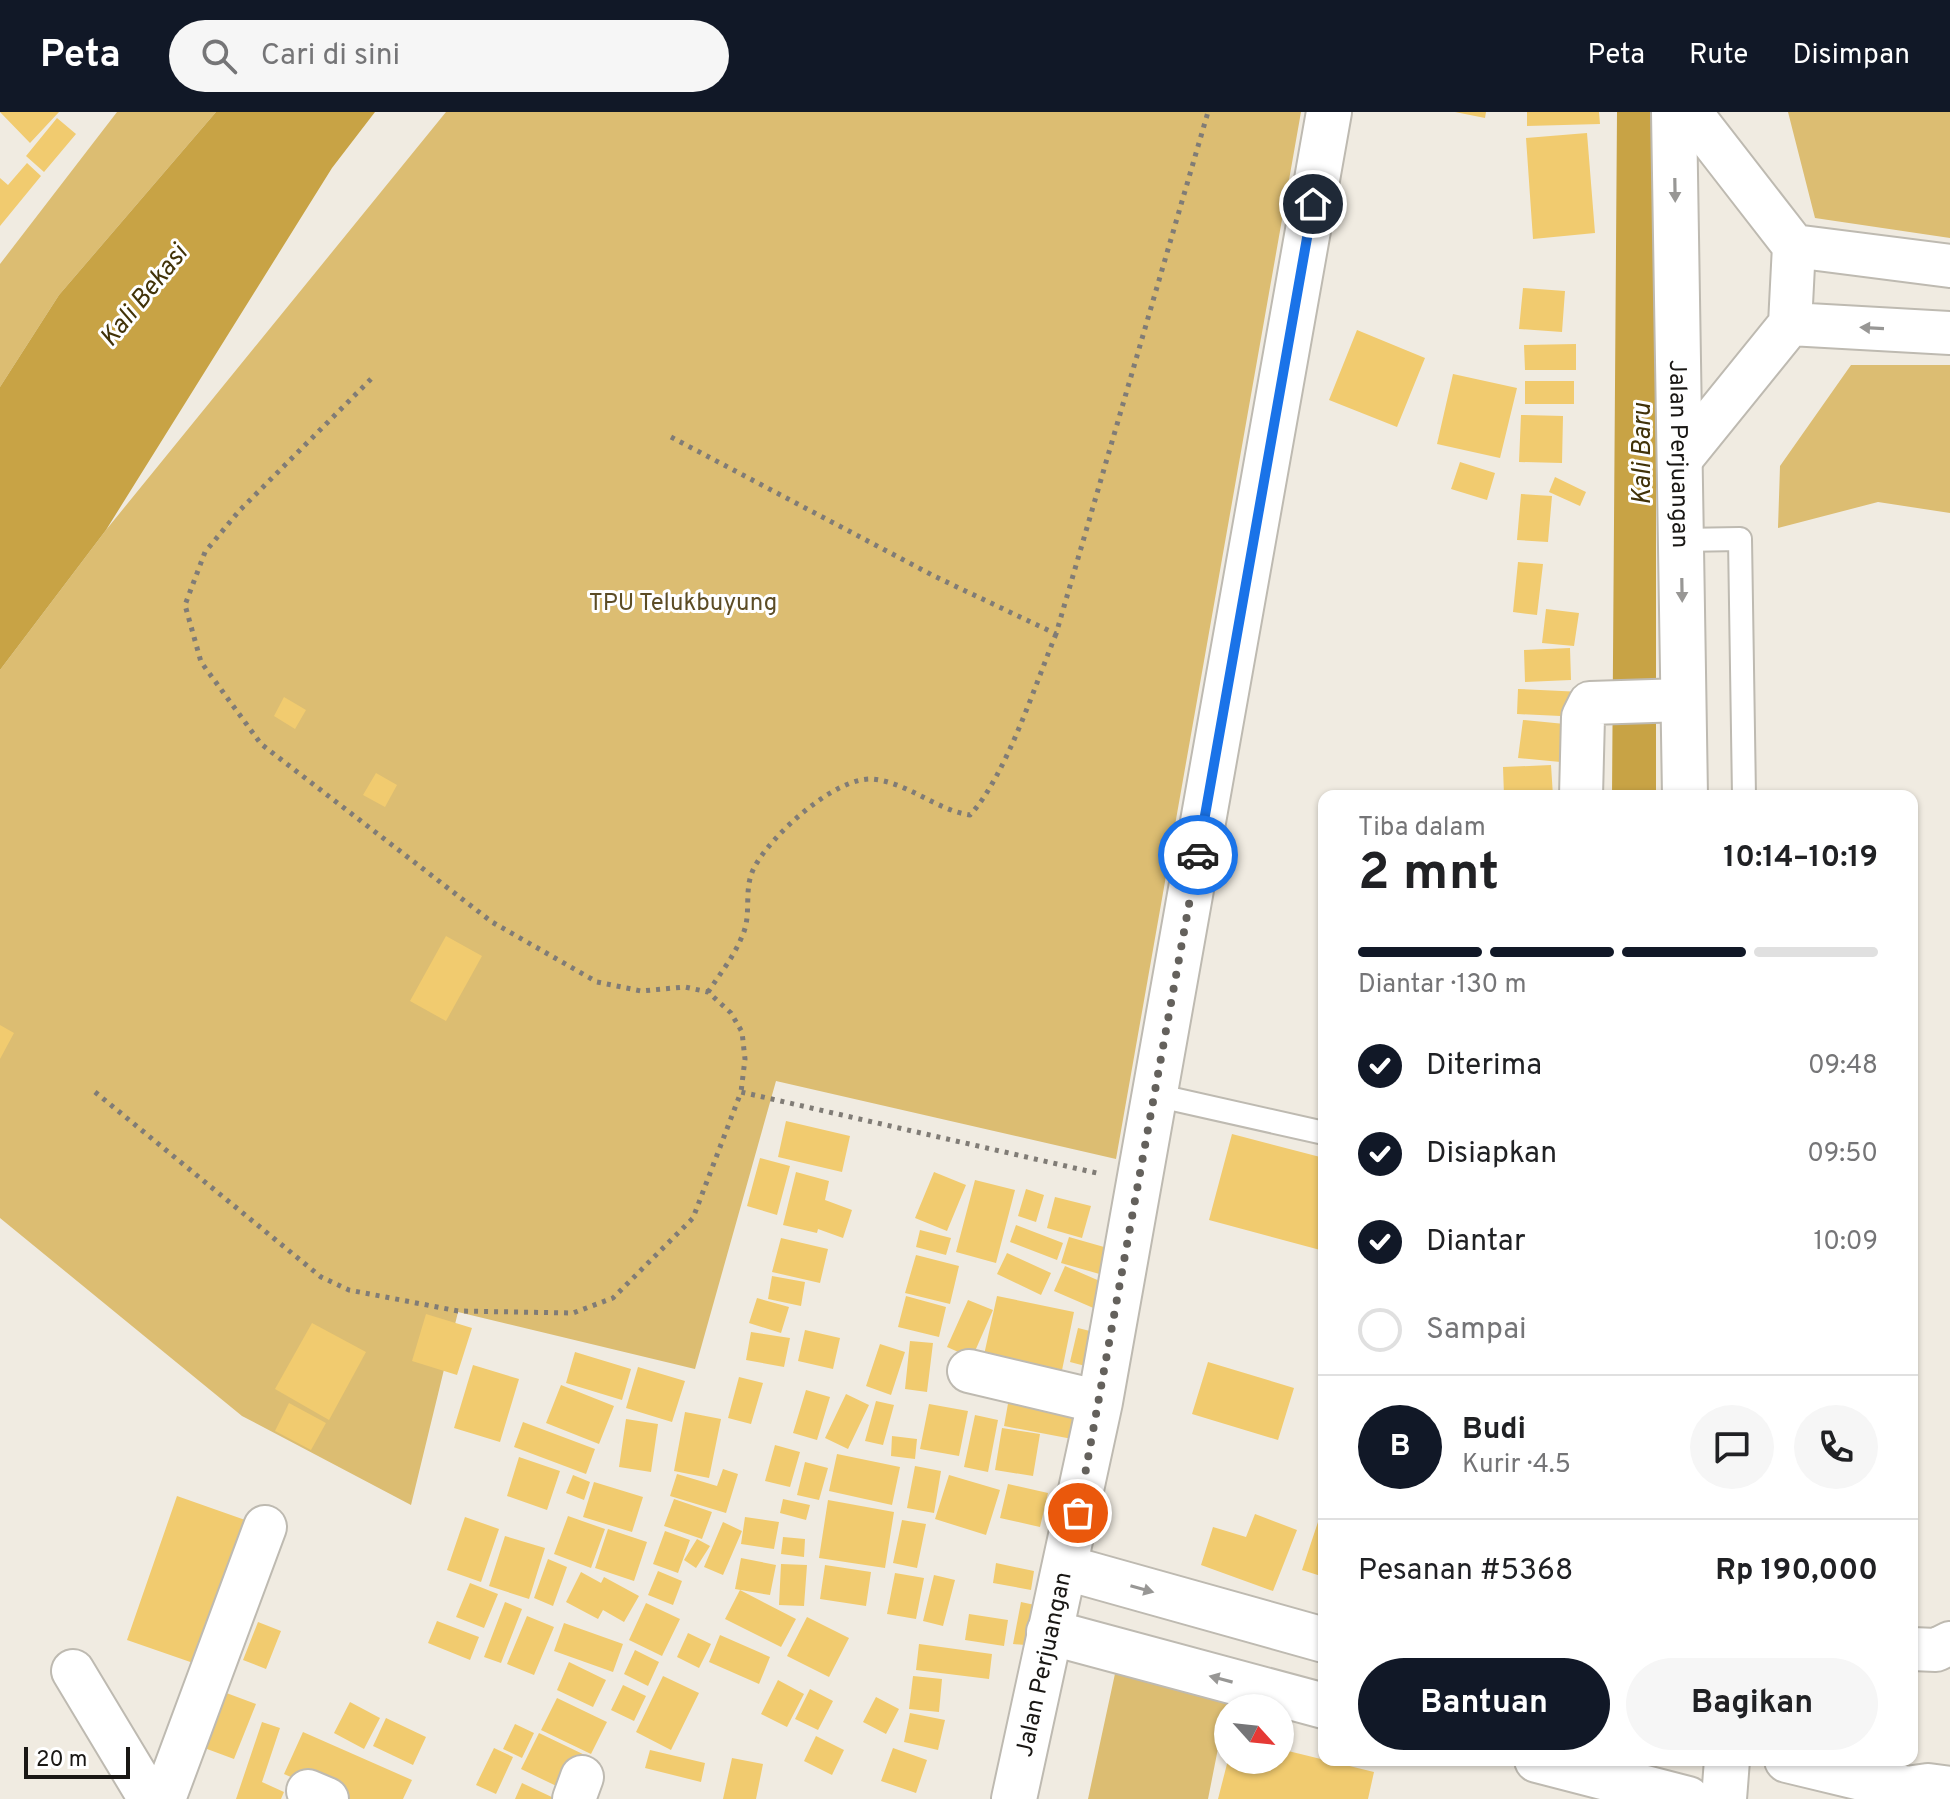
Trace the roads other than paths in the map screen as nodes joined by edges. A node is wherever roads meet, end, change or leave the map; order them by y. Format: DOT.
graph roads {
  1 [pos="1329,112"];
  2 [pos="1674,112"];
  3 [pos="1690,112"];
  4 [pos="1794,246"];
  5 [pos="1950,266"];
  6 [pos="1790,324"];
  7 [pos="1950,333"];
  8 [pos="1680,460"];
  9 [pos="1682,540"];
  10 [pos="1674,701"];
  11 [pos="1581,790"];
  12 [pos="1684,790"];
  13 [pos="1744,790"];
  14 [pos="1155,1095"];
  15 [pos="1318,1132"];
  16 [pos="969,1371"];
  17 [pos="1100,1402"];
  18 [pos="265,1527"];
  19 [pos="1067,1568"];
  20 [pos="1049,1632"];
  21 [pos="1318,1638"];
  22 [pos="1950,1643"];
  23 [pos="1918,1649"];
  24 [pos="73,1671"];
  25 [pos="1318,1704"];
  26 [pos="1562,1766"];
  27 [pos="1727,1766"];
  28 [pos="1807,1766"];
  29 [pos="1950,1789"];
  30 [pos="1901,1794"];
  31 [pos="1683,1798"];
  32 [pos="150,1799"];
  33 [pos="164,1799"];
  34 [pos="1014,1799"];
  35 [pos="1724,1799"];
  1 -- 14 [label="main road, Jalan Perjuangan"];
  2 -- 8 [label="main road, Jalan Perjuangan, one-way"];
  3 -- 4 [label="street"];
  4 -- 5 [label="street"];
  4 -- 6 [label="street"];
  7 -- 6 [label="street, one-way"];
  6 -- 8 [label="street"];
  8 -- 9 [label="main road, Jalan Perjuangan"];
  9 -- 10 [label="main road, Jalan Perjuangan, one-way"];
  9 -- 13 [label="lane"];
  10 -- 11 [label="street"];
  10 -- 12 [label="main road, Jalan Perjuangan"];
  14 -- 15 [label="lane"];
  14 -- 17 [label="main road, Jalan Perjuangan"];
  16 -- 17 [label="street"];
  17 -- 19 [label="main road, Jalan Perjuangan"];
  18 -- 33 [label="street"];
  19 -- 20 [label="main road, Jalan Perjuangan"];
  19 -- 21 [label="main road, one-way"];
  25 -- 20 [label="main road, one-way"];
  20 -- 34 [label="main road, Jalan Perjuangan"];
  22 -- 23 [label="street"];
  24 -- 32 [label="street"];
  26 -- 31 [label="main road"];
  27 -- 35 [label="main road"];
  28 -- 30 [label="main road"];
  29 -- 30 [label="main road"];
}
